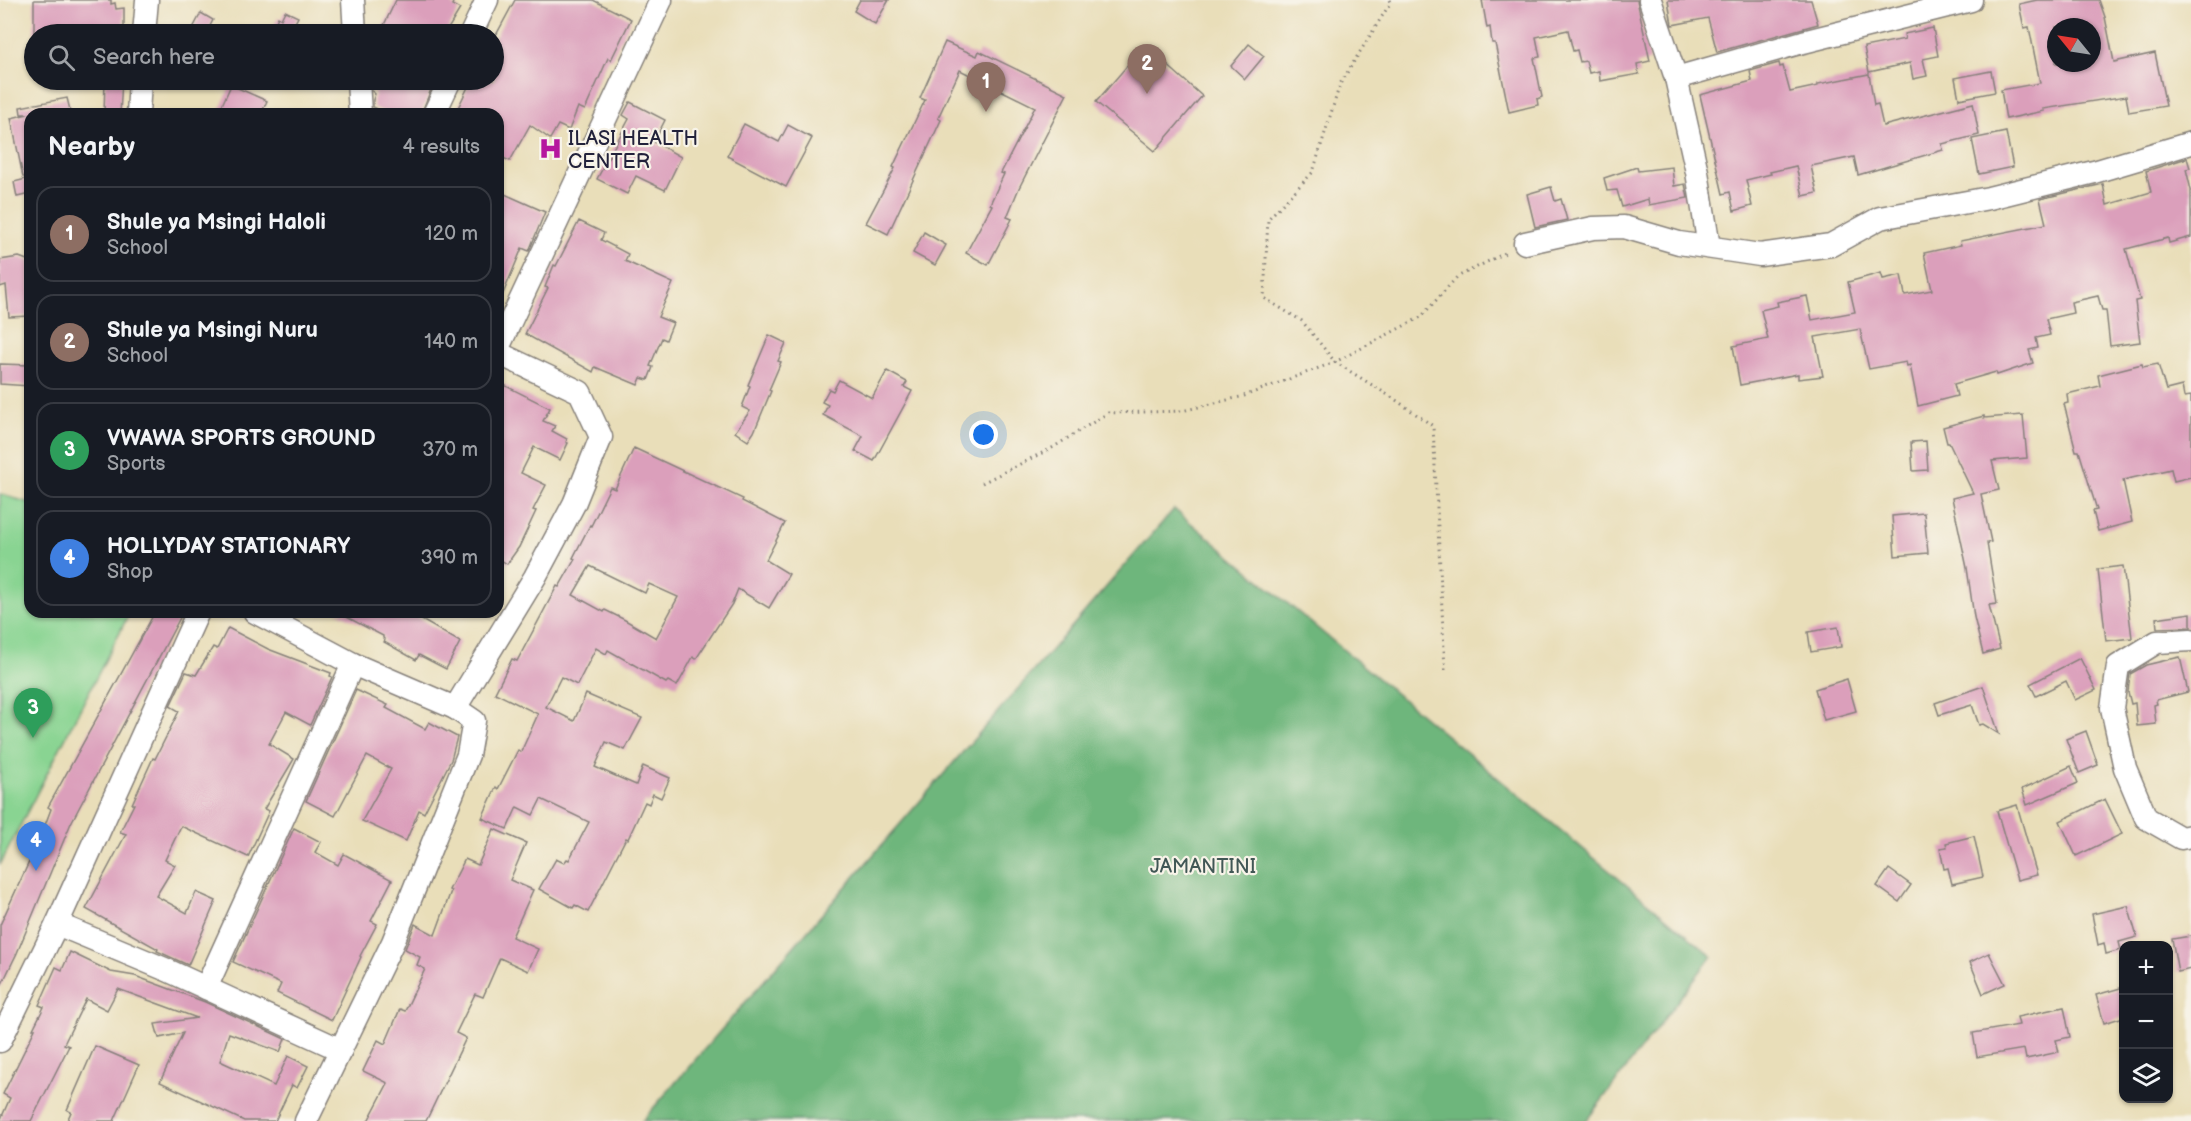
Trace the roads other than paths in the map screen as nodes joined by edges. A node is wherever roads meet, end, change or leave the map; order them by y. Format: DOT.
graph roads {
  1 [pos="147,0"];
  2 [pos="352,0"];
  3 [pos="487,0"];
  4 [pos="661,0"];
  5 [pos="1650,0"];
  6 [pos="1971,0"];
  7 [pos="145,24"];
  8 [pos="354,24"];
  9 [pos="476,24"];
  10 [pos="1676,78"];
  11 [pos="139,90"];
  12 [pos="359,90"];
  13 [pos="445,90"];
  14 [pos="138,108"];
  15 [pos="360,108"];
  16 [pos="437,108"];
  17 [pos="2191,142"];
  18 [pos="1525,243"];
  19 [pos="1709,248"];
  20 [pos="504,335"];
  21 [pos="504,356"];
  22 [pos="195,618"];
  23 [pos="266,618"];
  24 [pos="2191,640"];
  25 [pos="353,664"];
  26 [pos="455,708"];
  27 [pos="2191,836"];
  28 [pos="57,924"];
  29 [pos="206,988"];
  30 [pos="0,1041"];
  31 [pos="341,1050"];
  32 [pos="306,1121"];
  1 -- 7 [label="street"];
  2 -- 8 [label="street"];
  3 -- 9 [label="street"];
  4 -- 20 [label="street"];
  5 -- 10 [label="street"];
  6 -- 10 [label="street"];
  10 -- 19 [label="street"];
  11 -- 14 [label="street"];
  12 -- 15 [label="street"];
  13 -- 16 [label="street"];
  17 -- 19 [label="street"];
  18 -- 19 [label="street"];
  21 -- 26 [label="street"];
  22 -- 28 [label="street"];
  23 -- 25 [label="street"];
  24 -- 27 [label="street"];
  25 -- 26 [label="street"];
  25 -- 29 [label="street"];
  26 -- 31 [label="street"];
  28 -- 29 [label="street"];
  28 -- 30 [label="street"];
  29 -- 31 [label="street"];
  31 -- 32 [label="street"];
}
